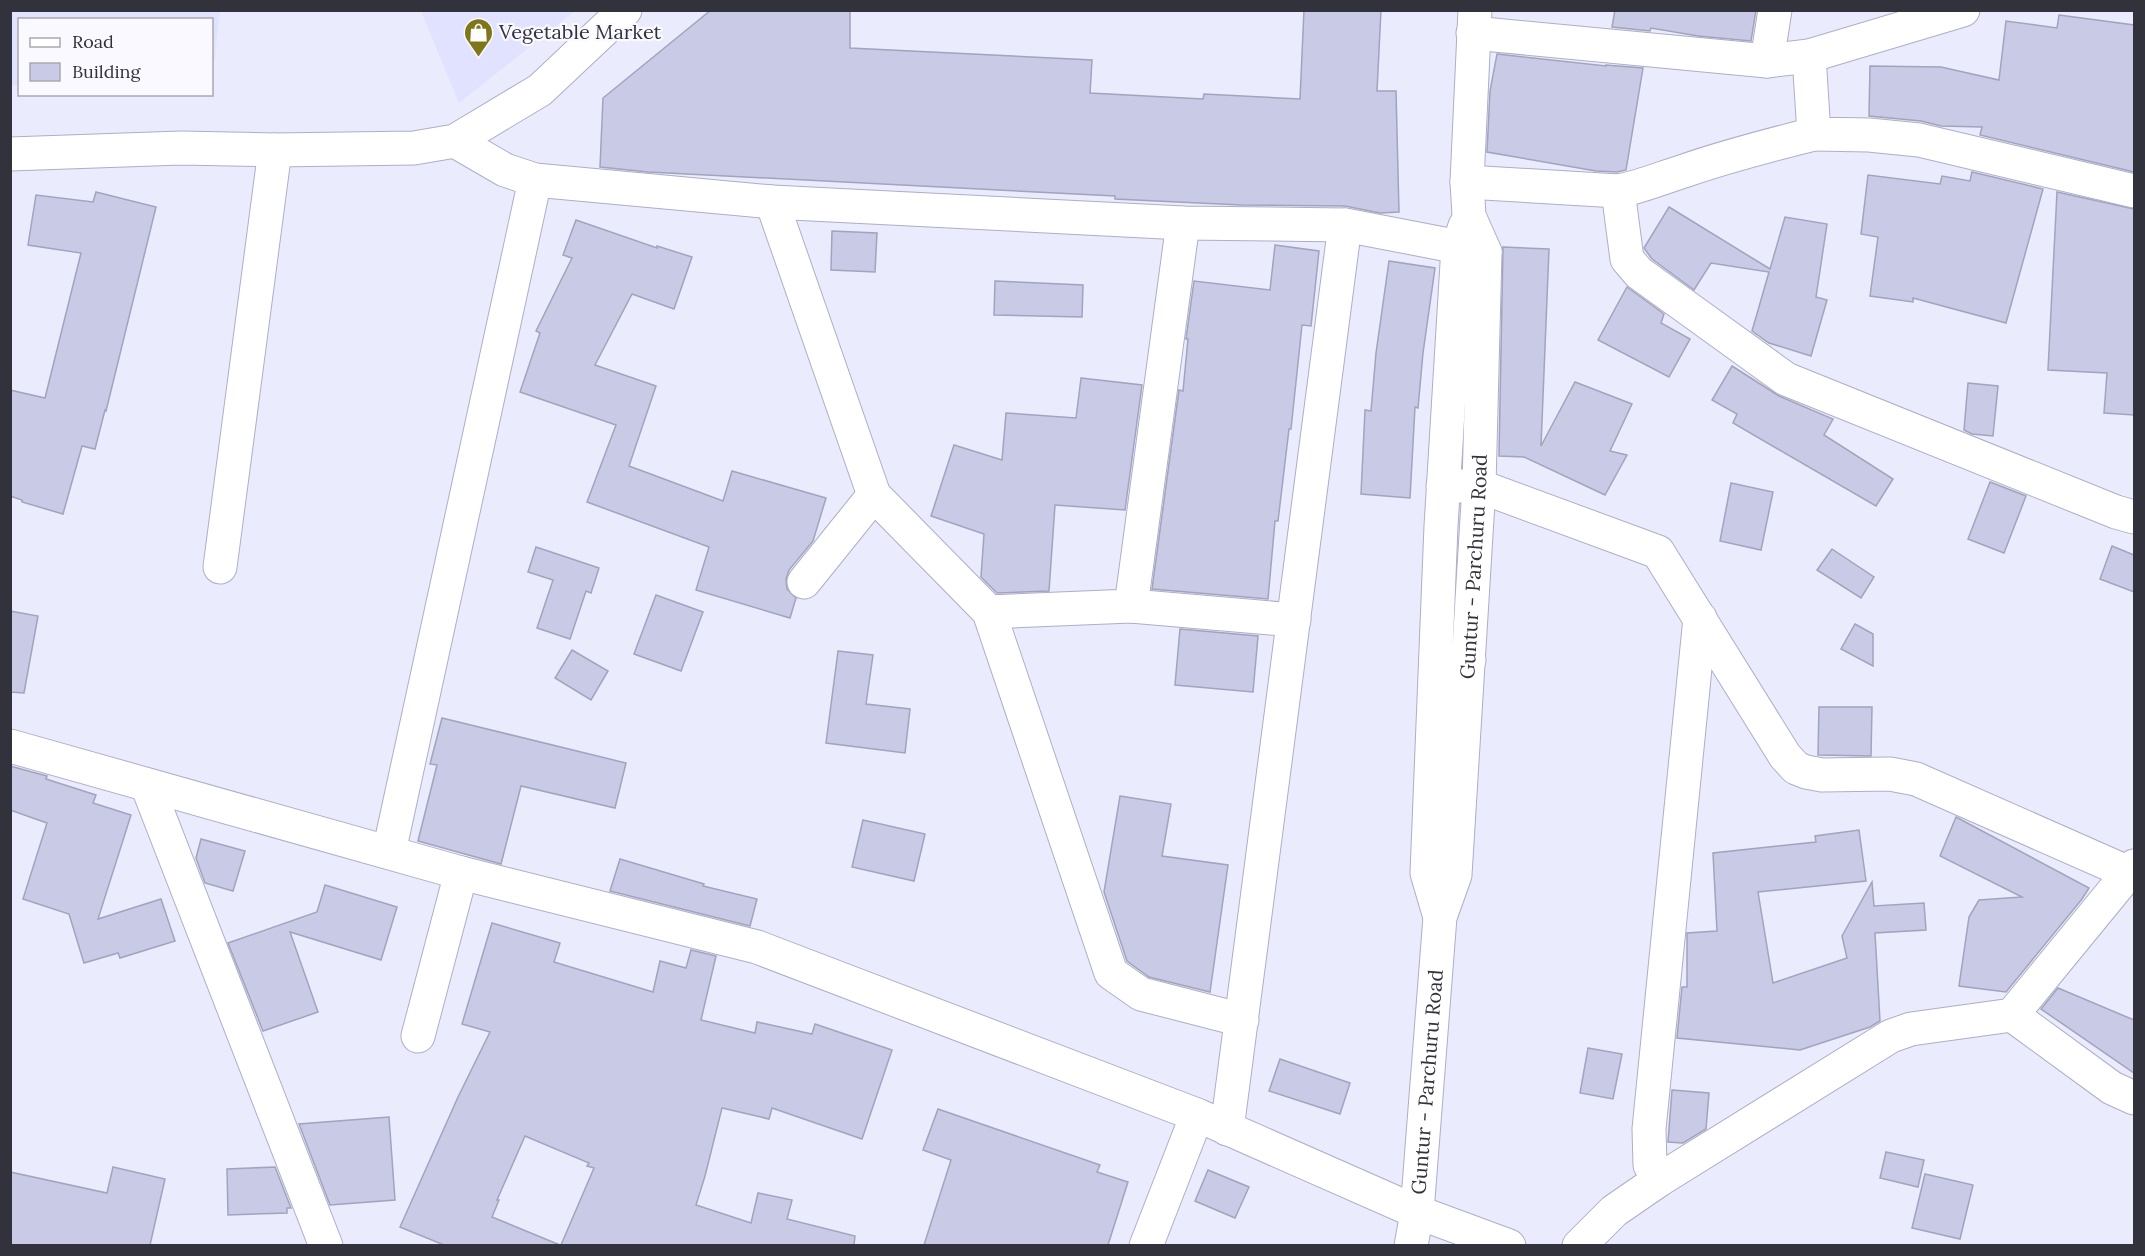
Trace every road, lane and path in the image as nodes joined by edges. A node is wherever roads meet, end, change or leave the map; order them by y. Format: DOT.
graph roads {
  1 [pos="603,10"];
  2 [pos="626,10"];
  3 [pos="1775,10"];
  4 [pos="1963,10"];
  5 [pos="1474,22"];
  6 [pos="1809,56"];
  7 [pos="1767,61"];
  8 [pos="1814,134"];
  9 [pos="10,137"];
  10 [pos="455,141"];
  11 [pos="276,150"];
  12 [pos="10,154"];
  13 [pos="535,180"];
  14 [pos="1467,182"];
  15 [pos="1618,191"];
  16 [pos="2134,191"];
  17 [pos="772,202"];
  18 [pos="1183,223"];
  19 [pos="1345,225"];
  20 [pos="1472,249"];
  21 [pos="1443,486"];
  22 [pos="1479,486"];
  23 [pos="874,495"];
  24 [pos="2134,517"];
  25 [pos="220,567"];
  26 [pos="804,582"];
  27 [pos="1131,606"];
  28 [pos="989,612"];
  29 [pos="1700,618"];
  30 [pos="1294,620"];
  31 [pos="1436,658"];
  32 [pos="1468,660"];
  33 [pos="10,747"];
  34 [pos="147,785"];
  35 [pos="389,852"];
  36 [pos="2132,870"];
  37 [pos="461,873"];
  38 [pos="1440,917"];
  39 [pos="2012,1015"];
  40 [pos="1242,1020"];
  41 [pos="418,1036"];
  42 [pos="2134,1098"];
  43 [pos="1197,1115"];
  44 [pos="1227,1129"];
  45 [pos="1659,1180"];
  46 [pos="1417,1212"];
  47 [pos="326,1245"];
  48 [pos="1146,1245"];
  49 [pos="1411,1245"];
  50 [pos="1509,1245"];
  51 [pos="1578,1245"];
  1 -- 9 [label="street"];
  2 -- 10 [label="street"];
  3 -- 7 [label="street"];
  4 -- 6 [label="street"];
  5 -- 7 [label="street"];
  5 -- 14 [label="street, Guntur - Parchuru Road"];
  6 -- 7 [label="street"];
  6 -- 8 [label="street"];
  8 -- 15 [label="street"];
  8 -- 16 [label="street"];
  10 -- 11 [label="street"];
  10 -- 13 [label="street"];
  11 -- 12 [label="street"];
  11 -- 25 [label="street"];
  13 -- 17 [label="street"];
  13 -- 35 [label="street"];
  14 -- 15 [label="street"];
  14 -- 20 [label="street, Guntur - Parchuru Road"];
  15 -- 24 [label="street"];
  17 -- 18 [label="street"];
  17 -- 23 [label="street"];
  18 -- 19 [label="street"];
  18 -- 27 [label="street"];
  19 -- 20 [label="street"];
  19 -- 30 [label="street"];
  20 -- 21 [label="street, Guntur - Parchuru Road"];
  20 -- 22 [label="street, Guntur - Parchuru Road"];
  21 -- 22 [label="street"];
  21 -- 31 [label="street, Guntur - Parchuru Road"];
  22 -- 29 [label="street"];
  22 -- 32 [label="street, Guntur - Parchuru Road"];
  23 -- 26 [label="street"];
  23 -- 28 [label="street"];
  27 -- 28 [label="street"];
  27 -- 30 [label="street"];
  28 -- 40 [label="street"];
  29 -- 36 [label="street"];
  29 -- 45 [label="street"];
  30 -- 40 [label="street"];
  31 -- 32 [label="street"];
  31 -- 38 [label="street, Guntur - Parchuru Road"];
  32 -- 38 [label="street, Guntur - Parchuru Road"];
  33 -- 34 [label="street"];
  34 -- 35 [label="street"];
  34 -- 47 [label="street"];
  35 -- 37 [label="street"];
  36 -- 39 [label="street"];
  37 -- 41 [label="street"];
  37 -- 43 [label="street"];
  38 -- 46 [label="street, Guntur - Parchuru Road"];
  39 -- 42 [label="street"];
  39 -- 45 [label="street"];
  40 -- 44 [label="street"];
  43 -- 44 [label="street"];
  43 -- 48 [label="street"];
  44 -- 46 [label="street"];
  45 -- 51 [label="street"];
  46 -- 49 [label="street, Guntur - Parchuru Road"];
  46 -- 50 [label="street"];
}
